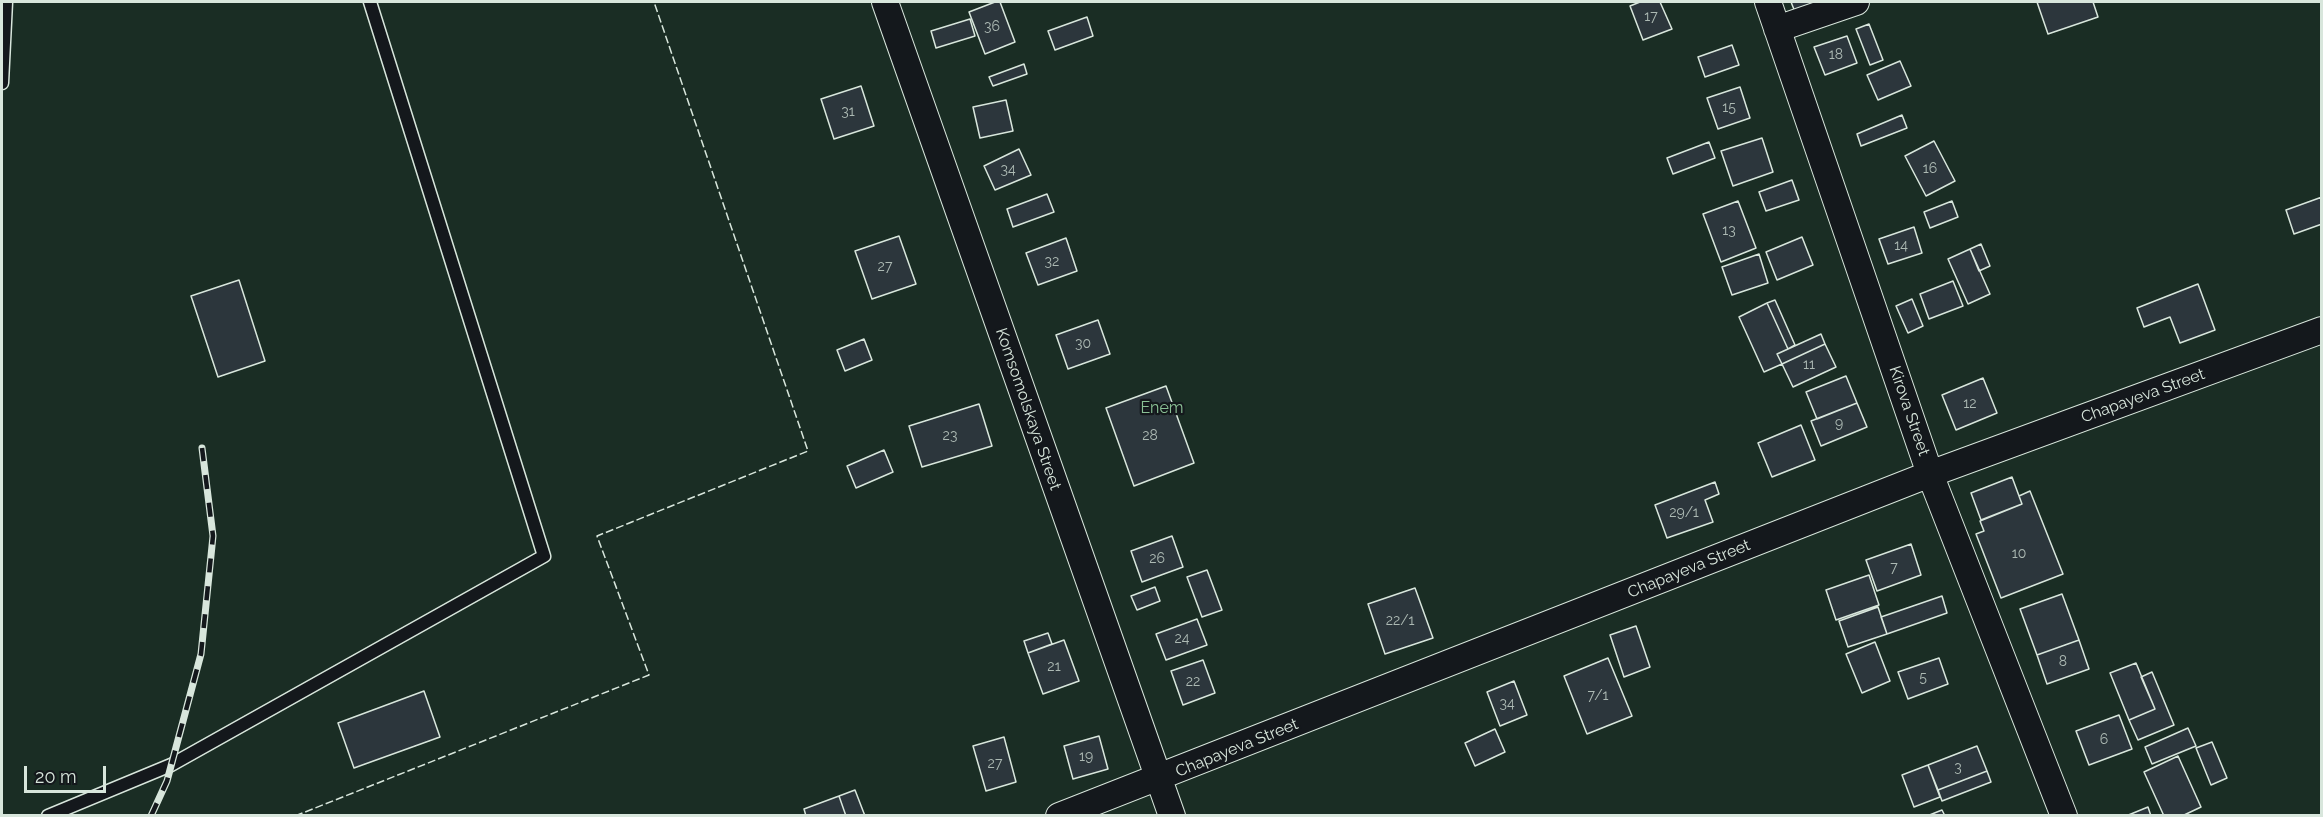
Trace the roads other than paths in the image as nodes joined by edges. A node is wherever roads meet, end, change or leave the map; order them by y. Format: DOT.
graph roads {
  1 [pos="6,2"];
  2 [pos="370,2"];
  3 [pos="885,2"];
  4 [pos="1768,2"];
  5 [pos="1856,2"];
  6 [pos="1778,29"];
  7 [pos="2,83"];
  8 [pos="2322,330"];
  9 [pos="1930,474"];
  10 [pos="1159,778"];
  11 [pos="48,816"];
  12 [pos="1059,816"];
  13 [pos="1172,816"];
  14 [pos="2064,816"];
  1 -- 7 [label="lane"];
  2 -- 11 [label="lane"];
  3 -- 10 [label="street, Komsomolskaya Street"];
  4 -- 6 [label="street, Kirova Street"];
  5 -- 6 [label="street"];
  6 -- 9 [label="street, Kirova Street"];
  8 -- 9 [label="street, Chapayeva Street"];
  9 -- 10 [label="street, Chapayeva Street"];
  9 -- 14 [label="street, Kirova Street"];
  10 -- 12 [label="street, Chapayeva Street"];
  10 -- 13 [label="street, Komsomolskaya Street"];
}
